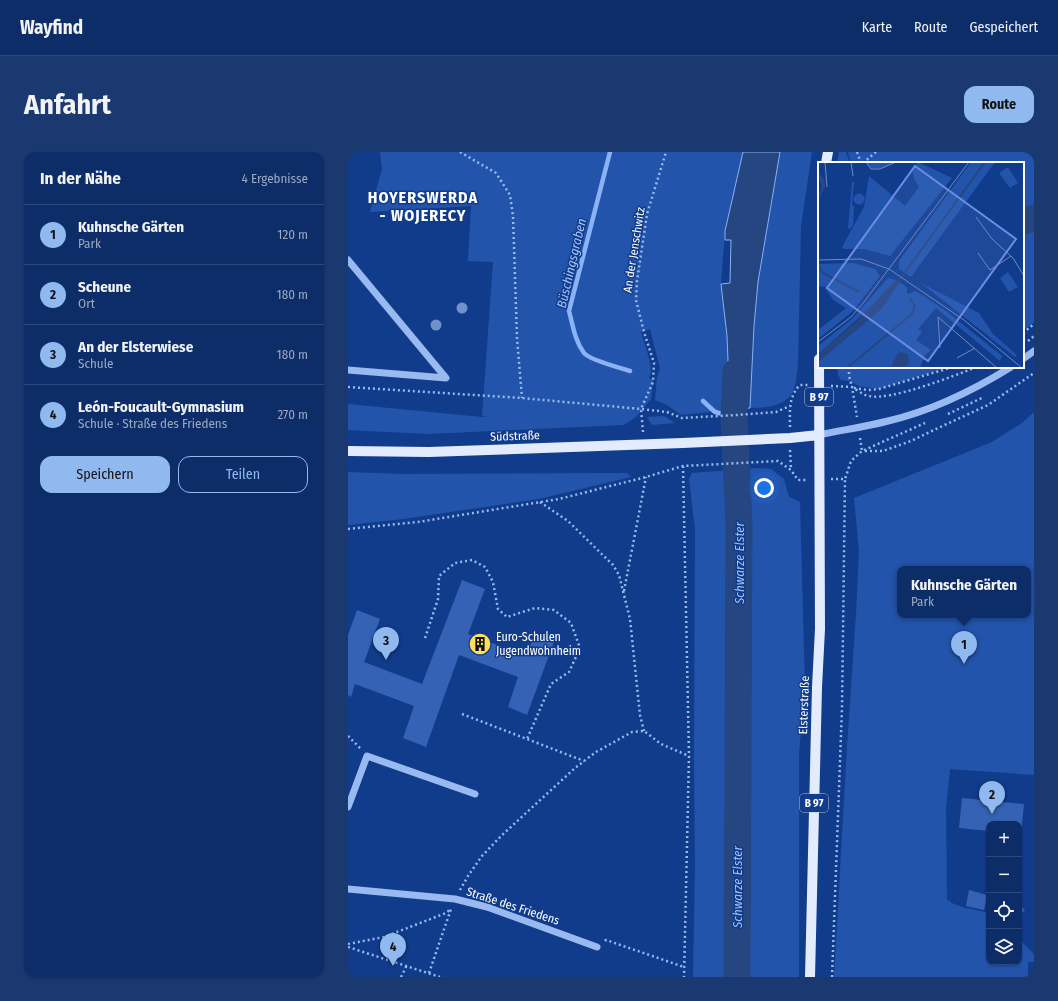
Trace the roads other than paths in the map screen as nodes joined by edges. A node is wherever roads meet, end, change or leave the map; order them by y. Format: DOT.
graph roads {
  1 [pos="828,152"];
  2 [pos="826,162"];
  3 [pos="348,260"];
  4 [pos="1034,351"];
  5 [pos="1024,358"];
  6 [pos="819,368"];
  7 [pos="1009,368"];
  8 [pos="348,370"];
  9 [pos="818,435"];
  10 [pos="348,451"];
  11 [pos="475,794"];
  12 [pos="348,807"];
  13 [pos="348,888"];
  14 [pos="597,947"];
  15 [pos="810,977"];
  1 -- 2 [label="main road"];
  3 -- 8 [label="street"];
  4 -- 5 [label="street"];
  6 -- 9 [label="main road, B 97"];
  7 -- 9 [label="street"];
  9 -- 10 [label="main road, Südstraße"];
  9 -- 15 [label="main road, Elsterstraße / B 97"];
  11 -- 12 [label="street"];
  13 -- 14 [label="street, Straße des Friedens"];
}
